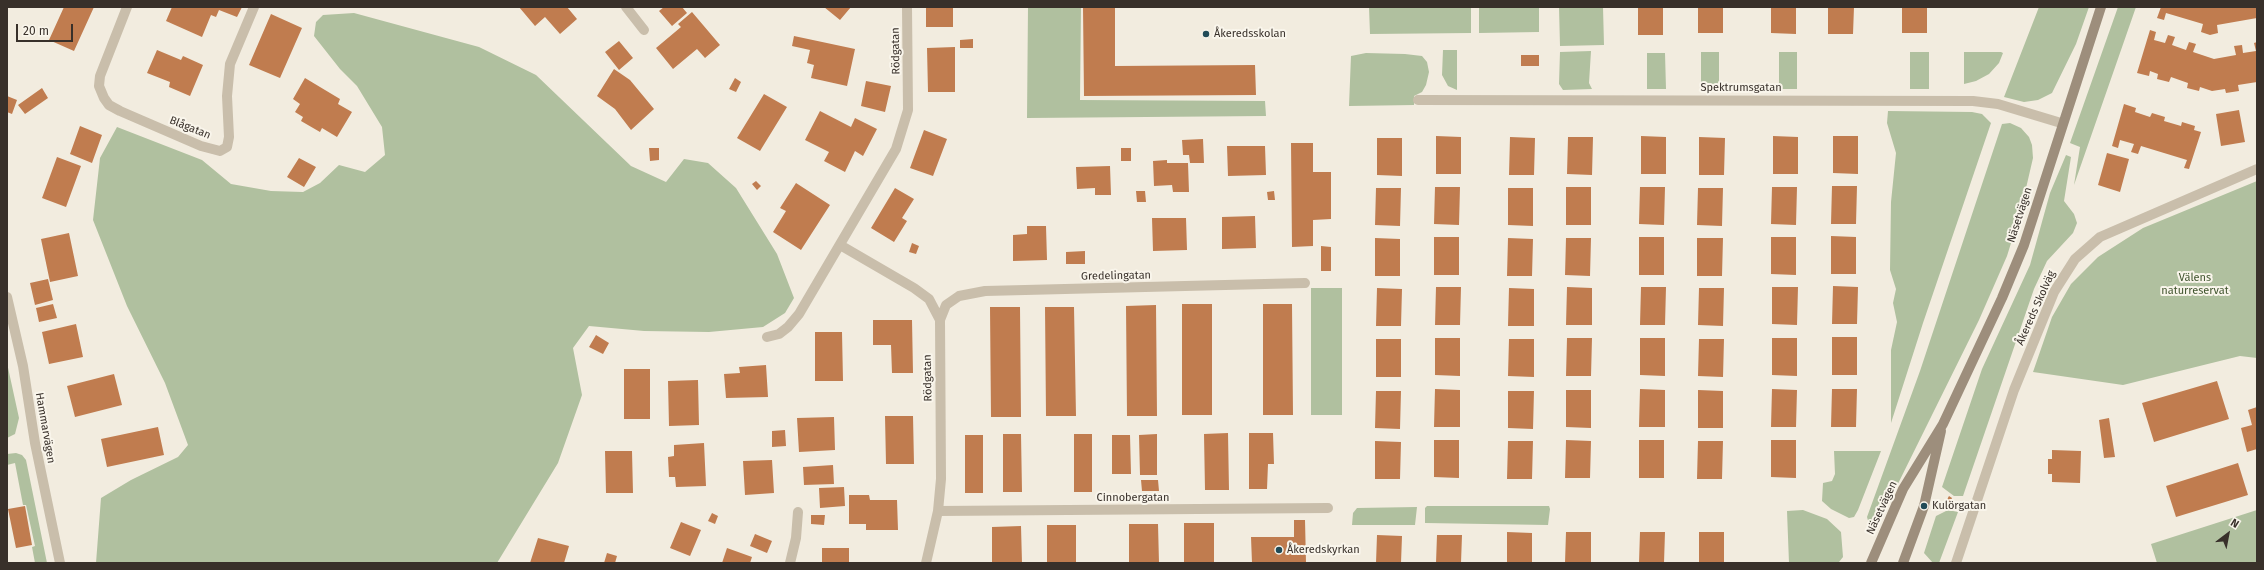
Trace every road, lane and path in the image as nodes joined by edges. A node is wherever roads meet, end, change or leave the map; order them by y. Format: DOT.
graph roads {
  1 [pos="127,7"];
  2 [pos="254,7"];
  3 [pos="626,7"];
  4 [pos="907,7"];
  5 [pos="2101,7"];
  6 [pos="644,30"];
  7 [pos="1418,100"];
  8 [pos="2061,123"];
  9 [pos="2257,169"];
  10 [pos="840,245"];
  11 [pos="1305,283"];
  12 [pos="7,297"];
  13 [pos="940,320"];
  14 [pos="767,337"];
  15 [pos="1943,424"];
  16 [pos="1328,508"];
  17 [pos="938,511"];
  18 [pos="798,512"];
  19 [pos="60,563"];
  20 [pos="790,563"];
  21 [pos="926,563"];
  22 [pos="1871,563"];
  23 [pos="1903,563"];
  24 [pos="1956,563"];
  1 -- 2 [label="street, Blågatan"];
  3 -- 6 [label="street"];
  4 -- 10 [label="street, Rödgatan"];
  5 -- 8 [label="street, Näsetvägen"];
  7 -- 8 [label="street, Spektrumsgatan"];
  8 -- 15 [label="street, Näsetvägen"];
  9 -- 24 [label="street, Åkereds Skolväg"];
  10 -- 13 [label="street, Rödgatan"];
  10 -- 14 [label="street, Rödgatan"];
  11 -- 13 [label="street, Gredelingatan"];
  12 -- 19 [label="street, Hammarvägen"];
  13 -- 17 [label="street, Rödgatan"];
  15 -- 22 [label="street, Näsetvägen"];
  15 -- 23 [label="street, Näsetvägen"];
  16 -- 17 [label="street, Cinnobergatan"];
  17 -- 21 [label="street, Rödgatan"];
  18 -- 20 [label="street"];
}
